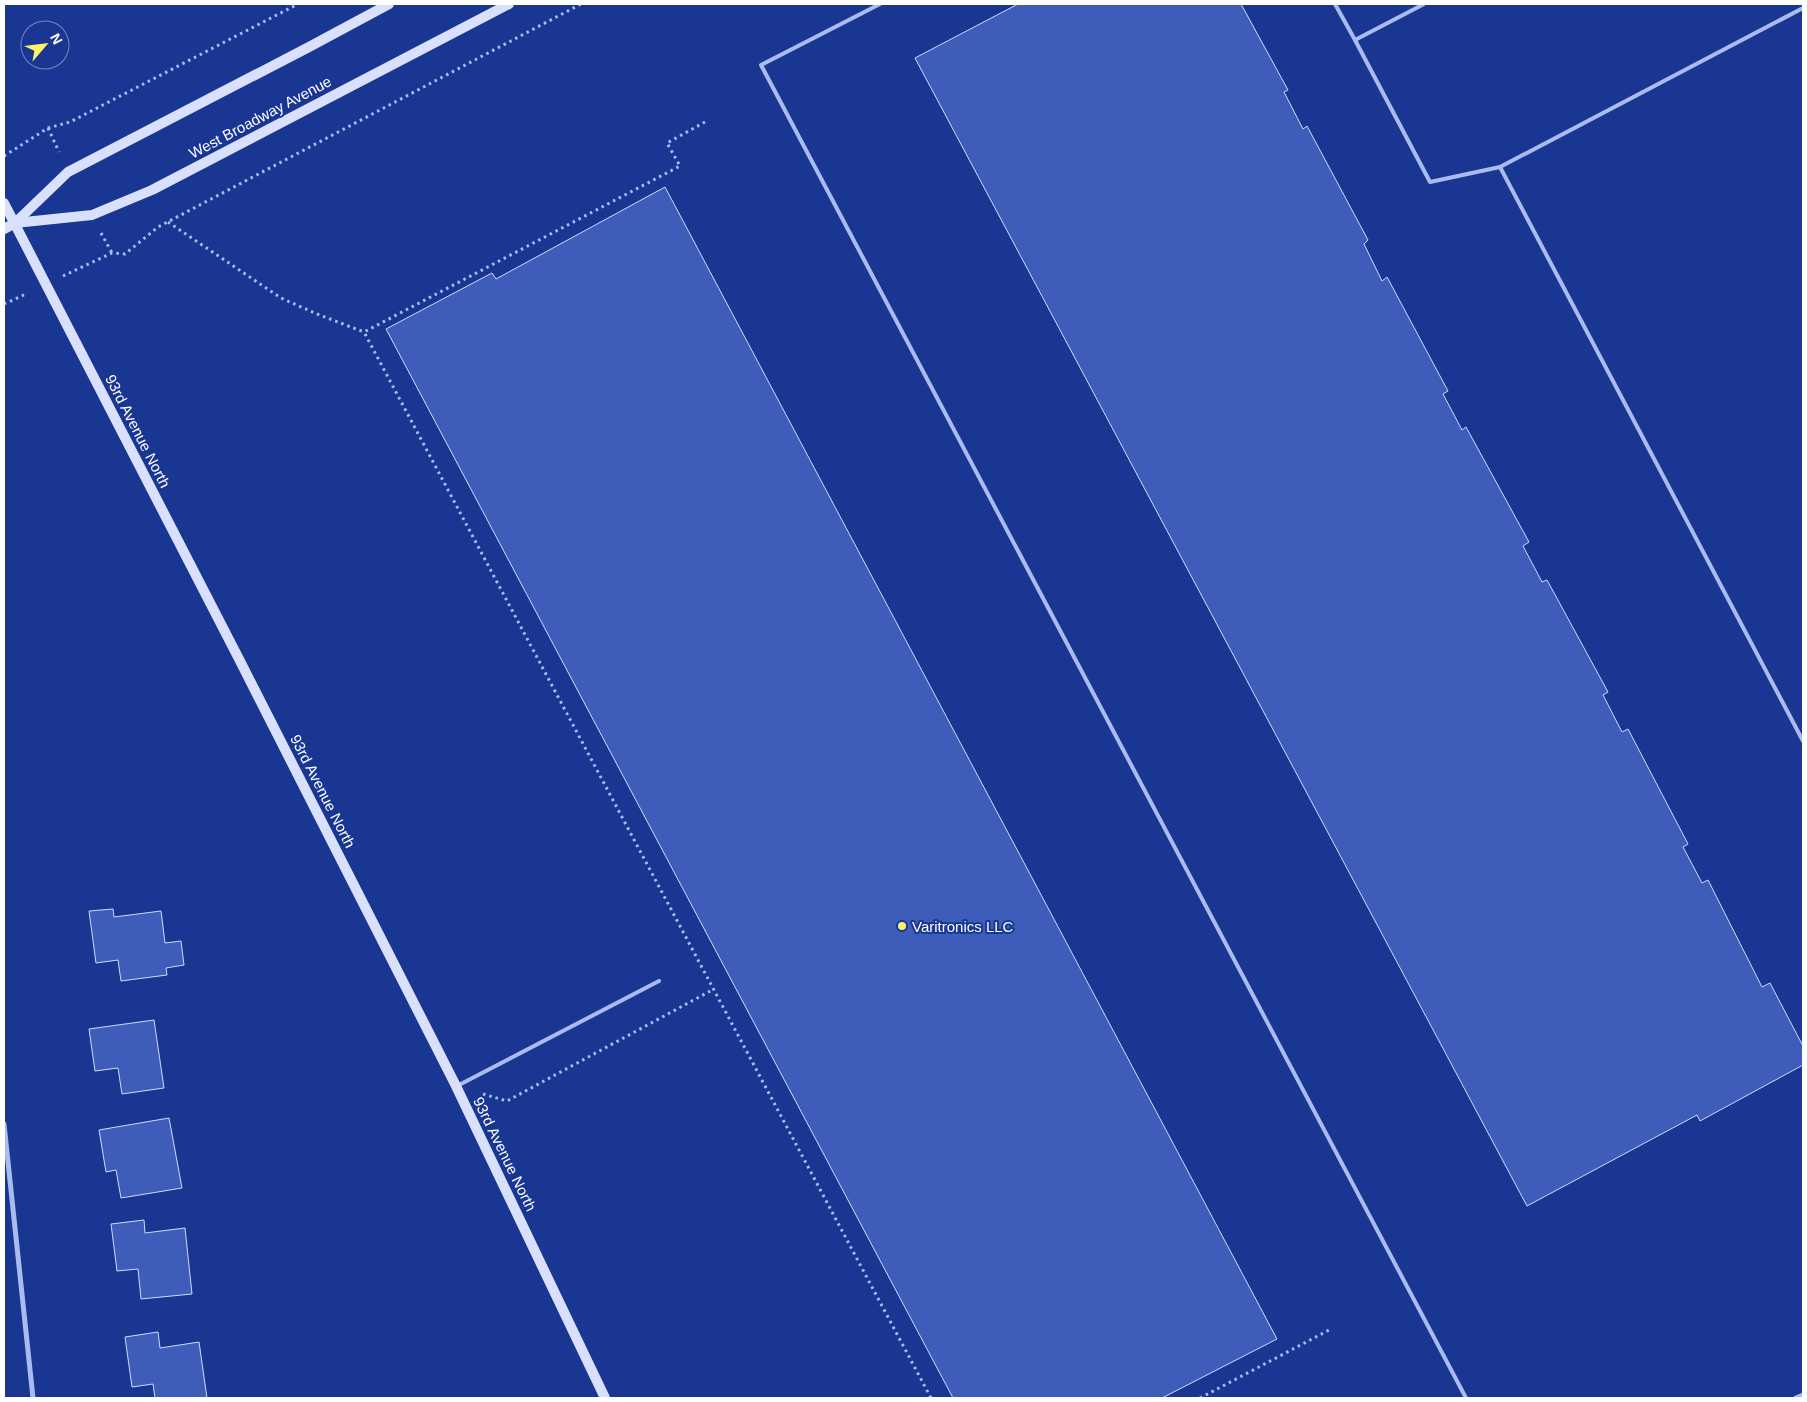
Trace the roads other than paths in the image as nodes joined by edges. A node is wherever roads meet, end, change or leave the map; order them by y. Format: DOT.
graph roads {
  1 [pos="389,4"];
  2 [pos="509,4"];
  3 [pos="880,4"];
  4 [pos="1335,4"];
  5 [pos="1424,4"];
  6 [pos="1803,8"];
  7 [pos="1355,40"];
  8 [pos="1500,167"];
  9 [pos="4,203"];
  10 [pos="15,223"];
  11 [pos="4,229"];
  12 [pos="1803,741"];
  13 [pos="659,981"];
  14 [pos="456,1086"];
  15 [pos="4,1124"];
  16 [pos="1803,1394"];
  17 [pos="33,1398"];
  18 [pos="606,1398"];
  19 [pos="1466,1398"];
  20 [pos="1796,1398"];
  1 -- 10 [label="street, West Broadway Avenue"];
  2 -- 10 [label="street, West Broadway Avenue"];
  3 -- 19 [label="lane"];
  4 -- 7 [label="lane"];
  5 -- 7 [label="lane"];
  6 -- 8 [label="lane"];
  7 -- 8 [label="lane"];
  8 -- 12 [label="lane"];
  9 -- 10 [label="street, 93rd Avenue North"];
  10 -- 11 [label="street, West Broadway Avenue"];
  10 -- 14 [label="street, 93rd Avenue North"];
  13 -- 14 [label="lane"];
  14 -- 18 [label="street, 93rd Avenue North"];
  15 -- 17 [label="street"];
  16 -- 20 [label="street"];
}
